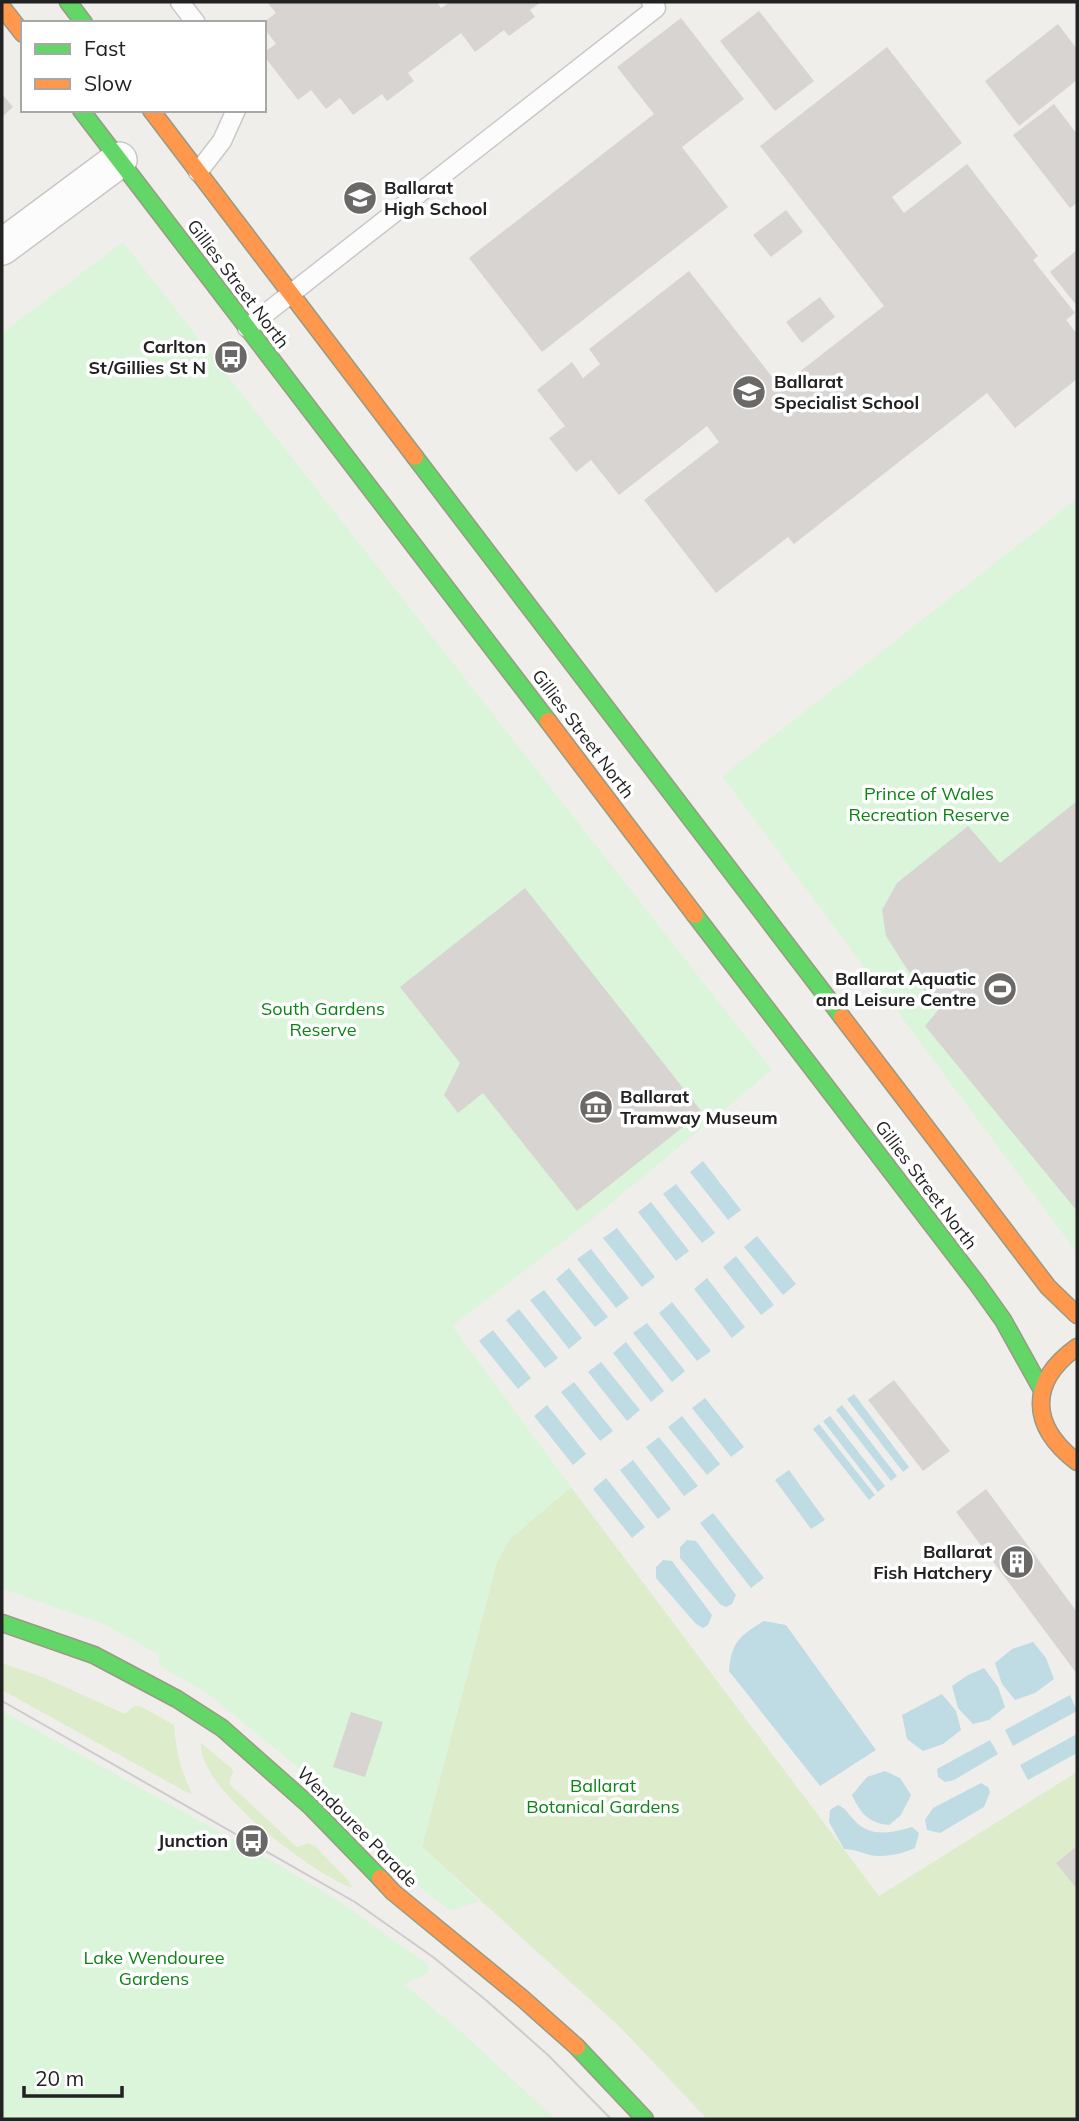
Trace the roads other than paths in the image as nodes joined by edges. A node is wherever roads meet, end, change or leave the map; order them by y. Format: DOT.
graph roads {
  1 [pos="68,2"];
  2 [pos="180,2"];
  3 [pos="651,2"];
  4 [pos="2,7"];
  5 [pos="82,21"];
  6 [pos="194,21"];
  7 [pos="21,31"];
  8 [pos="83,112"];
  9 [pos="153,112"];
  10 [pos="235,112"];
  11 [pos="119,160"];
  12 [pos="198,172"];
  13 [pos="2,247"];
  14 [pos="290,294"];
  15 [pos="247,328"];
  16 [pos="637,749"];
  17 [pos="634,775"];
  18 [pos="632,801"];
  19 [pos="629,827"];
  20 [pos="1077,1315"];
  21 [pos="1077,1347"];
  22 [pos="1042,1390"];
  23 [pos="1077,1462"];
  24 [pos="2,1623"];
  25 [pos="645,2119"];
  1 -- 5 [label="main road"];
  2 -- 6 [label="lane"];
  3 -- 14 [label="lane"];
  4 -- 7 [label="main road"];
  8 -- 11 [label="main road, Gillies Street North"];
  9 -- 12 [label="main road, Gillies Street North"];
  10 -- 12 [label="lane"];
  11 -- 13 [label="street"];
  11 -- 15 [label="main road, Gillies Street North"];
  12 -- 14 [label="main road, Gillies Street North"];
  14 -- 15 [label="lane"];
  14 -- 16 [label="main road, Gillies Street North"];
  15 -- 19 [label="main road, Gillies Street North"];
  16 -- 17 [label="main road"];
  16 -- 20 [label="main road, Gillies Street North"];
  18 -- 19 [label="main road"];
  19 -- 22 [label="main road, Gillies Street North"];
  21 -- 22 [label="main road"];
  22 -- 23 [label="main road"];
  24 -- 25 [label="main road, Wendouree Parade"];
}
